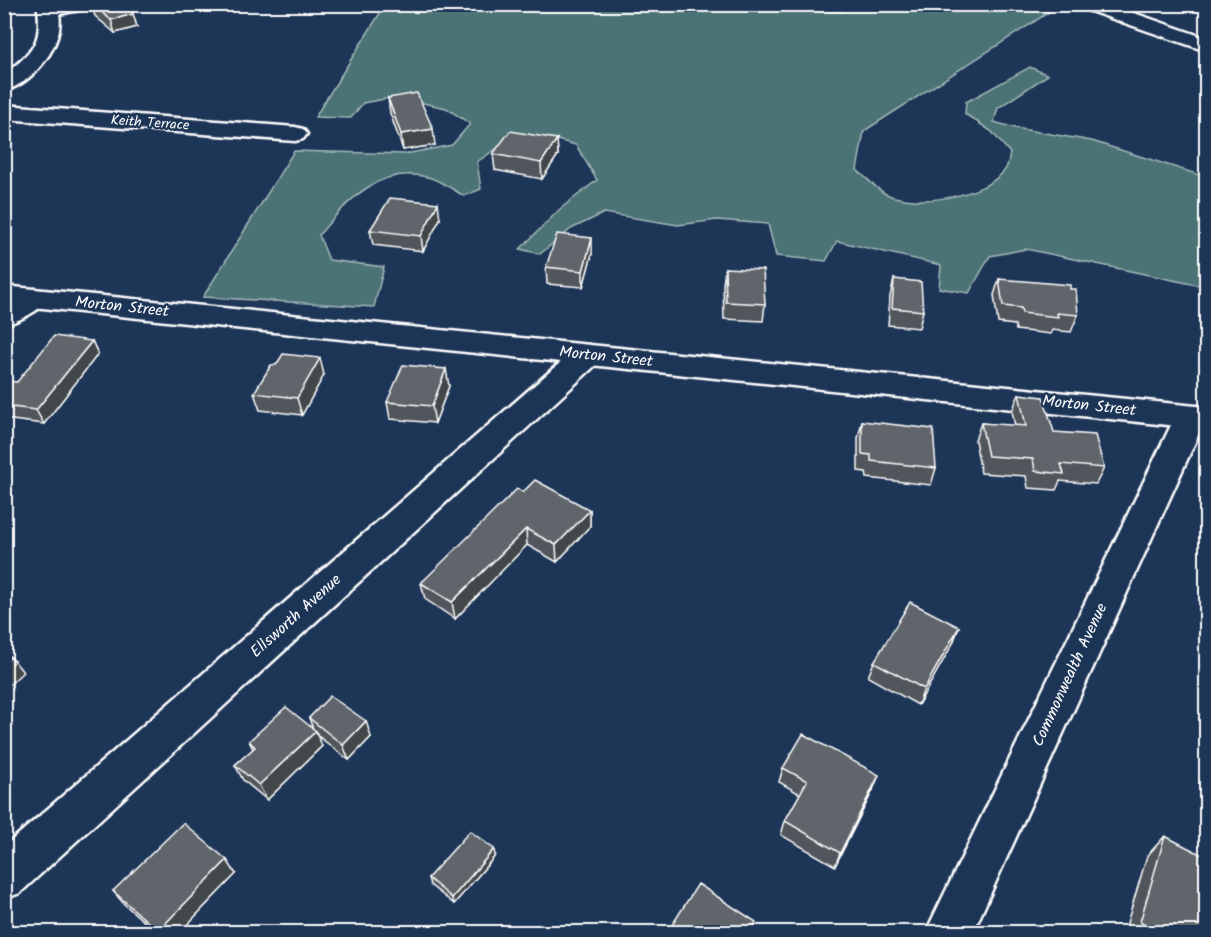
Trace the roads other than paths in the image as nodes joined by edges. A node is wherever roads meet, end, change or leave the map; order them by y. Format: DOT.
graph roads {
  1 [pos="82,4"];
  2 [pos="1088,4"];
  3 [pos="48,7"];
  4 [pos="1206,45"];
  5 [pos="4,85"];
  6 [pos="4,112"];
  7 [pos="295,134"];
  8 [pos="4,295"];
  9 [pos="35,298"];
  10 [pos="4,316"];
  11 [pos="588,355"];
  12 [pos="1199,418"];
  13 [pos="4,877"];
  14 [pos="950,933"];
  1 -- 3 [label="street"];
  2 -- 4 [label="street"];
  3 -- 5 [label="street"];
  6 -- 7 [label="street, Keith Terrace"];
  8 -- 9 [label="street, Morton Street"];
  9 -- 10 [label="street"];
  9 -- 11 [label="street, Morton Street"];
  11 -- 12 [label="street, Morton Street"];
  11 -- 13 [label="street, Ellsworth Avenue"];
  12 -- 14 [label="street, Commonwealth Avenue"];
}
